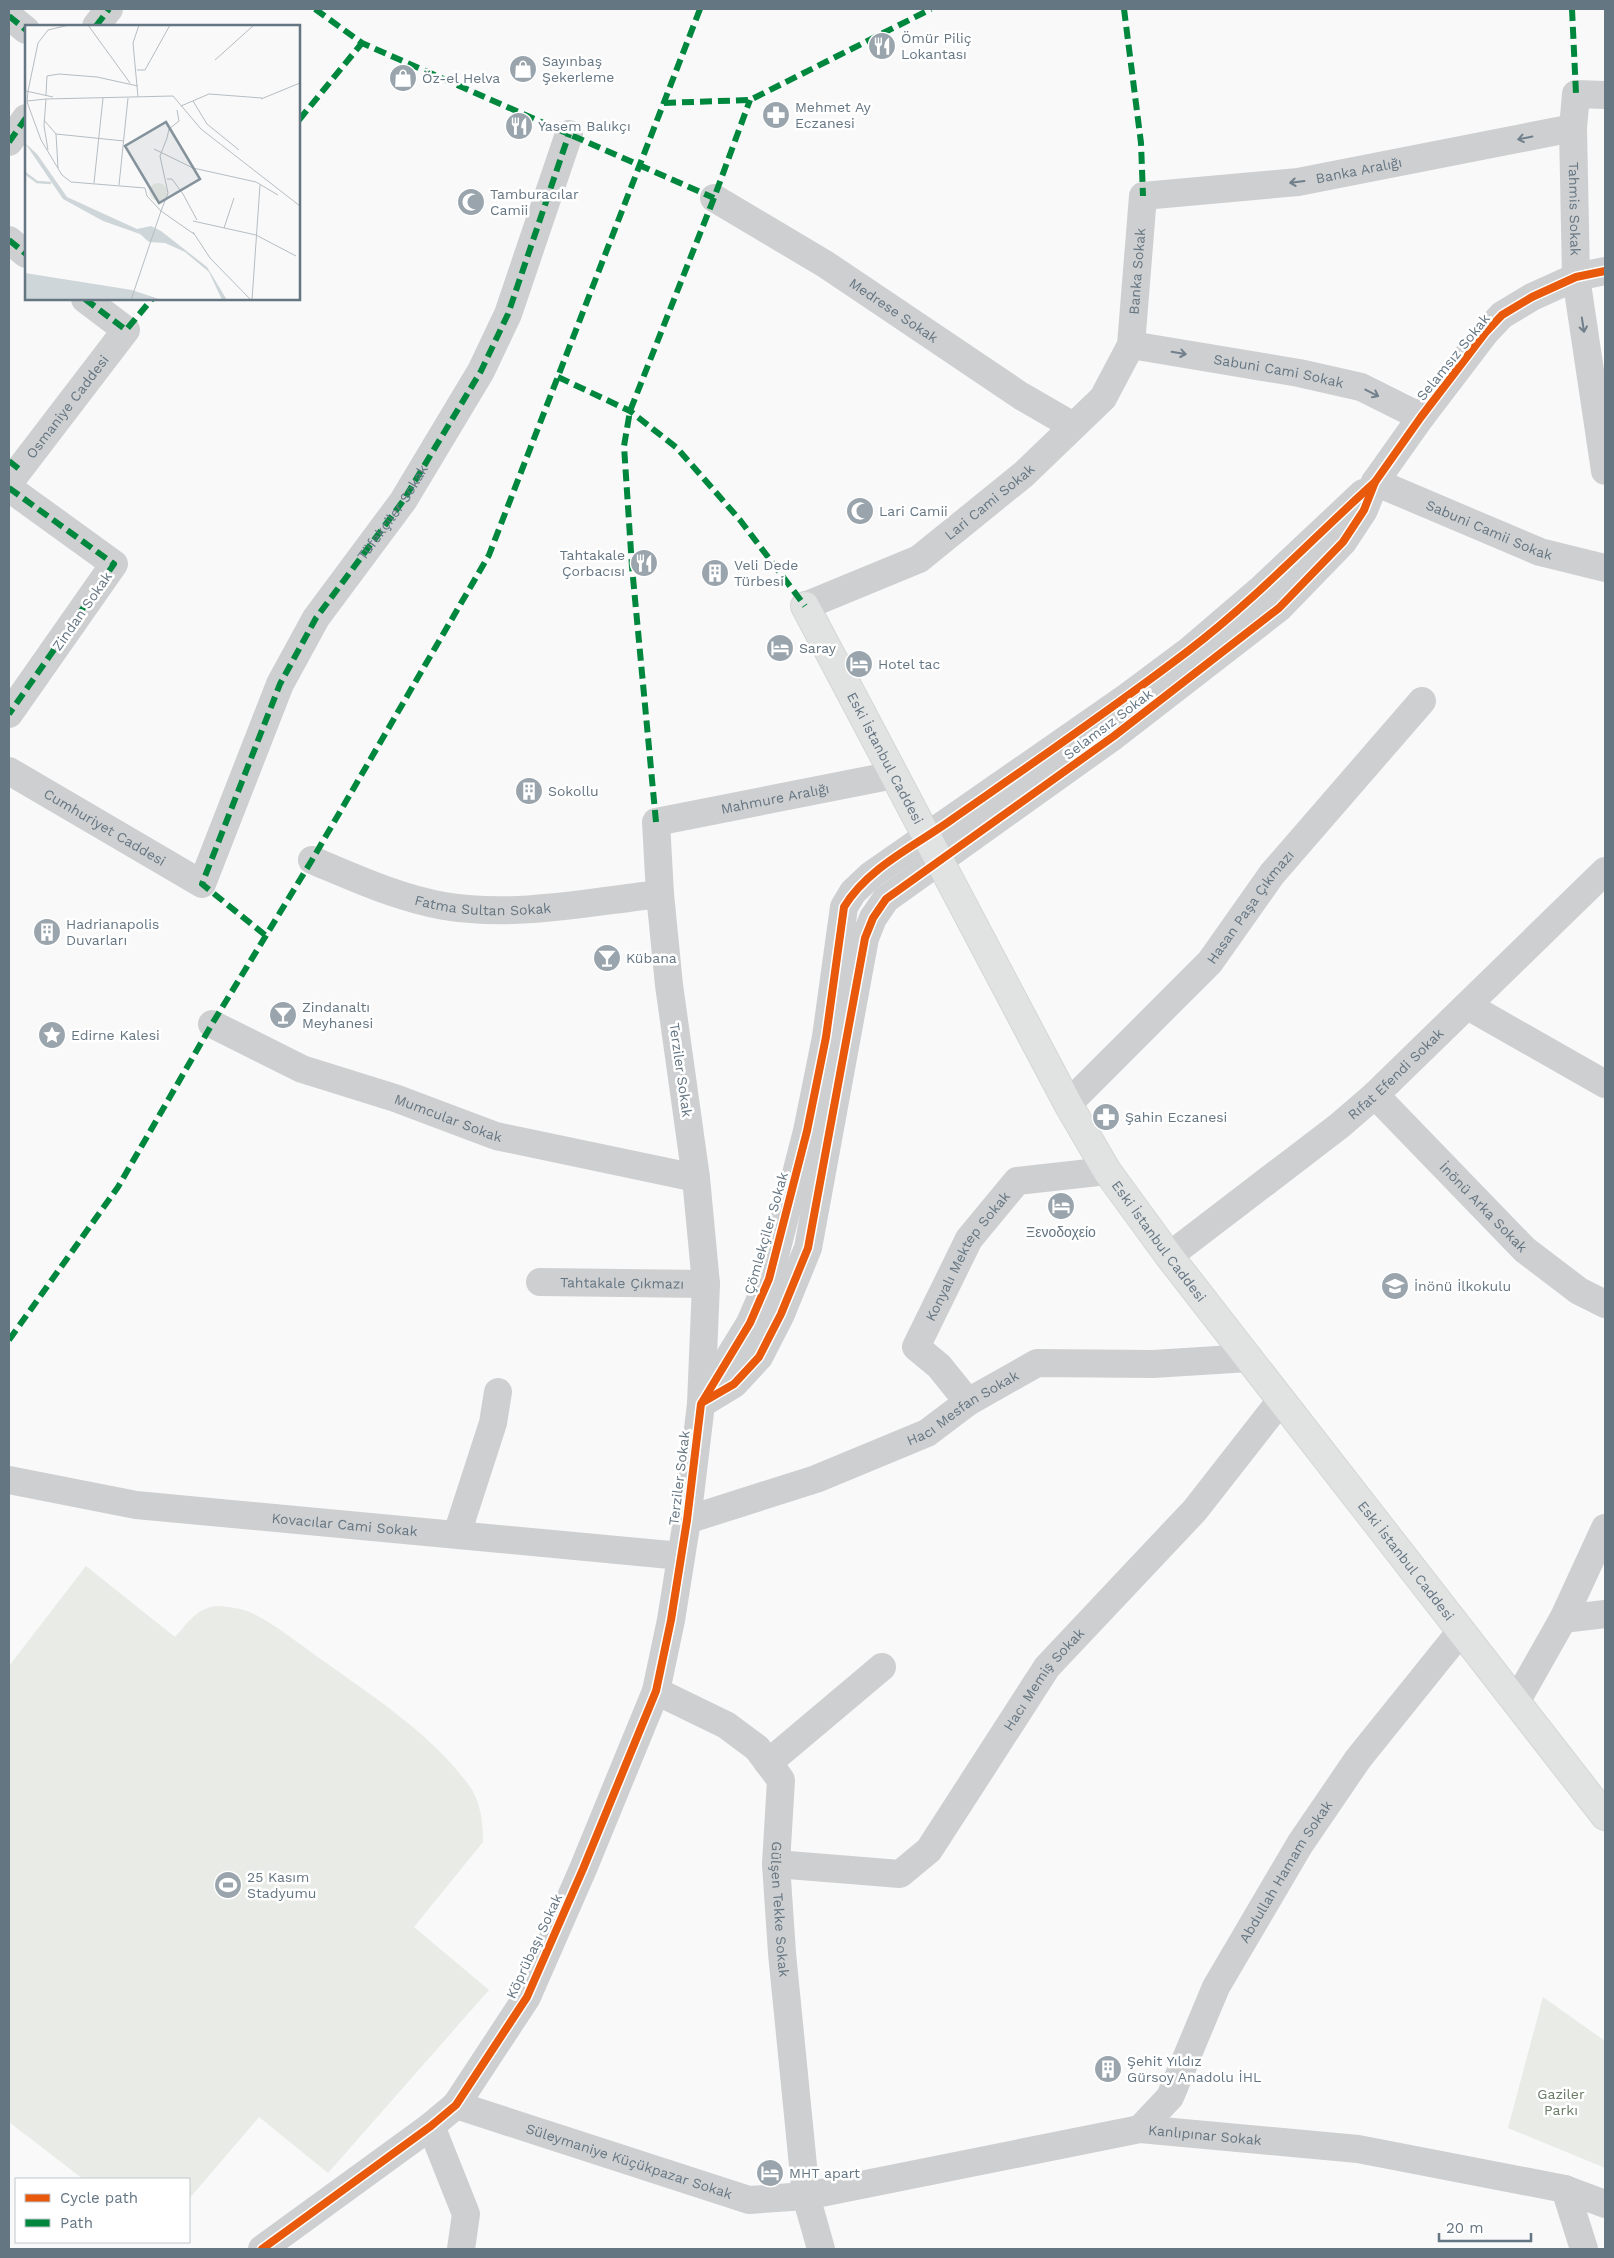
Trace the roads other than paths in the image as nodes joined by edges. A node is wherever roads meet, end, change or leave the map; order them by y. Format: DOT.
graph roads {
  1 [pos="109,9"];
  2 [pos="9,16"];
  3 [pos="97,25"];
  4 [pos="25,29"];
  5 [pos="1605,95"];
  6 [pos="25,119"];
  7 [pos="1573,128"];
  8 [pos="569,134"];
  9 [pos="9,142"];
  10 [pos="1143,196"];
  11 [pos="714,198"];
  12 [pos="9,240"];
  13 [pos="25,253"];
  14 [pos="1605,271"];
  15 [pos="1576,277"];
  16 [pos="86,300"];
  17 [pos="1131,345"];
  18 [pos="1421,417"];
  19 [pos="1073,426"];
  20 [pos="1605,471"];
  21 [pos="11,475"];
  22 [pos="1376,482"];
  23 [pos="1605,568"];
  24 [pos="805,606"];
  25 [pos="1422,701"];
  26 [pos="9,714"];
  27 [pos="9,771"];
  28 [pos="894,775"];
  29 [pos="656,822"];
  30 [pos="933,849"];
  31 [pos="312,860"];
  32 [pos="1605,871"];
  33 [pos="202,884"];
  34 [pos="660,894"];
  35 [pos="1468,1006"];
  36 [pos="212,1024"];
  37 [pos="1605,1084"];
  38 [pos="1375,1095"];
  39 [pos="1068,1104"];
  40 [pos="1107,1171"];
  41 [pos="696,1178"];
  42 [pos="1169,1256"];
  43 [pos="540,1282"];
  44 [pos="706,1284"];
  45 [pos="1605,1304"];
  46 [pos="1249,1358"];
  47 [pos="498,1392"];
  48 [pos="1281,1400"];
  49 [pos="968,1402"];
  50 [pos="701,1404"];
  51 [pos="9,1480"];
  52 [pos="687,1520"];
  53 [pos="1605,1528"];
  54 [pos="457,1534"];
  55 [pos="681,1556"];
  56 [pos="1605,1614"];
  57 [pos="1563,1619"];
  58 [pos="1461,1631"];
  59 [pos="882,1667"];
  60 [pos="656,1691"];
  61 [pos="1516,1702"];
  62 [pos="768,1763"];
  63 [pos="1605,1816"];
  64 [pos="776,1864"];
  65 [pos="456,2105"];
  66 [pos="431,2126"];
  67 [pos="1140,2129"];
  68 [pos="1565,2190"];
  69 [pos="806,2196"];
  70 [pos="1605,2204"];
  71 [pos="262,2249"];
  72 [pos="461,2249"];
  73 [pos="821,2249"];
  74 [pos="1584,2249"];
  1 -- 3 [label="street"];
  2 -- 4 [label="street"];
  5 -- 7 [label="street, Tahmis Sokak"];
  6 -- 9 [label="street"];
  7 -- 10 [label="street, Banka Aralığı, one-way"];
  7 -- 15 [label="street, Tahmis Sokak"];
  8 -- 33 [label="street, Tüfekçiler Sokak"];
  10 -- 17 [label="street, Banka Sokak"];
  11 -- 19 [label="street, Medrese Sokak"];
  12 -- 13 [label="street"];
  14 -- 15 [label="street, Selamsız Sokak"];
  15 -- 18 [label="street, Selamsız Sokak"];
  15 -- 20 [label="street, Tahmis Sokak, one-way"];
  16 -- 21 [label="street, Osmaniye Caddesi"];
  17 -- 18 [label="street, Sabuni Cami Sokak, one-way"];
  17 -- 19 [label="street, Lari Cami Sokak"];
  18 -- 22 [label="street, Selamsız Sokak"];
  19 -- 24 [label="street, Lari Cami Sokak"];
  21 -- 26 [label="street, Zindan Sokak"];
  22 -- 23 [label="street, Sabuni Camii Sokak"];
  22 -- 30 [label="street, Selamsız Sokak"];
  24 -- 28 [label="main road, Eski İstanbul Caddesi"];
  25 -- 39 [label="street, Hasan Paşa Çıkmazı"];
  27 -- 33 [label="street, Cumhuriyet Caddesi"];
  28 -- 29 [label="street, Mahmure Aralığı"];
  28 -- 30 [label="main road, Eski İstanbul Caddesi"];
  29 -- 34 [label="street, Terziler Sokak"];
  30 -- 39 [label="main road, Eski İstanbul Caddesi"];
  30 -- 50 [label="street, Çömlekçiler Sokak"];
  31 -- 34 [label="street, Fatma Sultan Sokak"];
  32 -- 35 [label="street, Rıfat Efendi Sokak"];
  34 -- 41 [label="street, Terziler Sokak"];
  35 -- 37 [label="street"];
  35 -- 38 [label="street, Rıfat Efendi Sokak"];
  36 -- 41 [label="street, Mumcular Sokak"];
  38 -- 42 [label="street, Rıfat Efendi Sokak"];
  38 -- 45 [label="street, İnönü Arka Sokak"];
  39 -- 40 [label="main road, Eski İstanbul Caddesi"];
  40 -- 42 [label="main road, Eski İstanbul Caddesi"];
  40 -- 49 [label="street, Konyalı Mektep Sokak"];
  41 -- 44 [label="street, Terziler Sokak"];
  42 -- 46 [label="main road, Eski İstanbul Caddesi"];
  43 -- 44 [label="street, Tahtakale Çıkmazı"];
  44 -- 50 [label="street, Terziler Sokak"];
  46 -- 48 [label="main road, Eski İstanbul Caddesi"];
  46 -- 49 [label="street, Hacı Mesfan Sokak"];
  47 -- 54 [label="street"];
  48 -- 58 [label="main road, Eski İstanbul Caddesi"];
  48 -- 64 [label="street, Hacı Memiş Sokak"];
  49 -- 52 [label="street, Hacı Mesfan Sokak"];
  50 -- 52 [label="street, Terziler Sokak"];
  51 -- 54 [label="street, Kovacılar Cami Sokak"];
  52 -- 55 [label="street, Terziler Sokak"];
  53 -- 57 [label="street"];
  54 -- 55 [label="street, Kovacılar Cami Sokak"];
  55 -- 60 [label="street, Köprübaşı Sokak"];
  56 -- 57 [label="street"];
  57 -- 61 [label="street"];
  58 -- 61 [label="main road, Eski İstanbul Caddesi"];
  58 -- 67 [label="street, Abdullah Hamam Sokak"];
  59 -- 62 [label="street"];
  60 -- 62 [label="street, Gülşen Tekke Sokak"];
  60 -- 65 [label="street, Köprübaşı Sokak"];
  61 -- 63 [label="main road, Eski İstanbul Caddesi"];
  62 -- 64 [label="street, Gülşen Tekke Sokak"];
  64 -- 69 [label="street, Gülşen Tekke Sokak"];
  65 -- 66 [label="street, Köprübaşı Sokak"];
  65 -- 69 [label="street, Süleymaniye Küçükpazar Sokak"];
  66 -- 71 [label="street, Köprübaşı Sokak"];
  66 -- 72 [label="street"];
  67 -- 68 [label="street, Kanlıpınar Sokak"];
  67 -- 69 [label="street, Kanlıpınar Sokak"];
  68 -- 70 [label="street, Kanlıpınar Sokak"];
  68 -- 74 [label="street"];
  69 -- 73 [label="street, Gülşen Tekke Sokak"];
}
